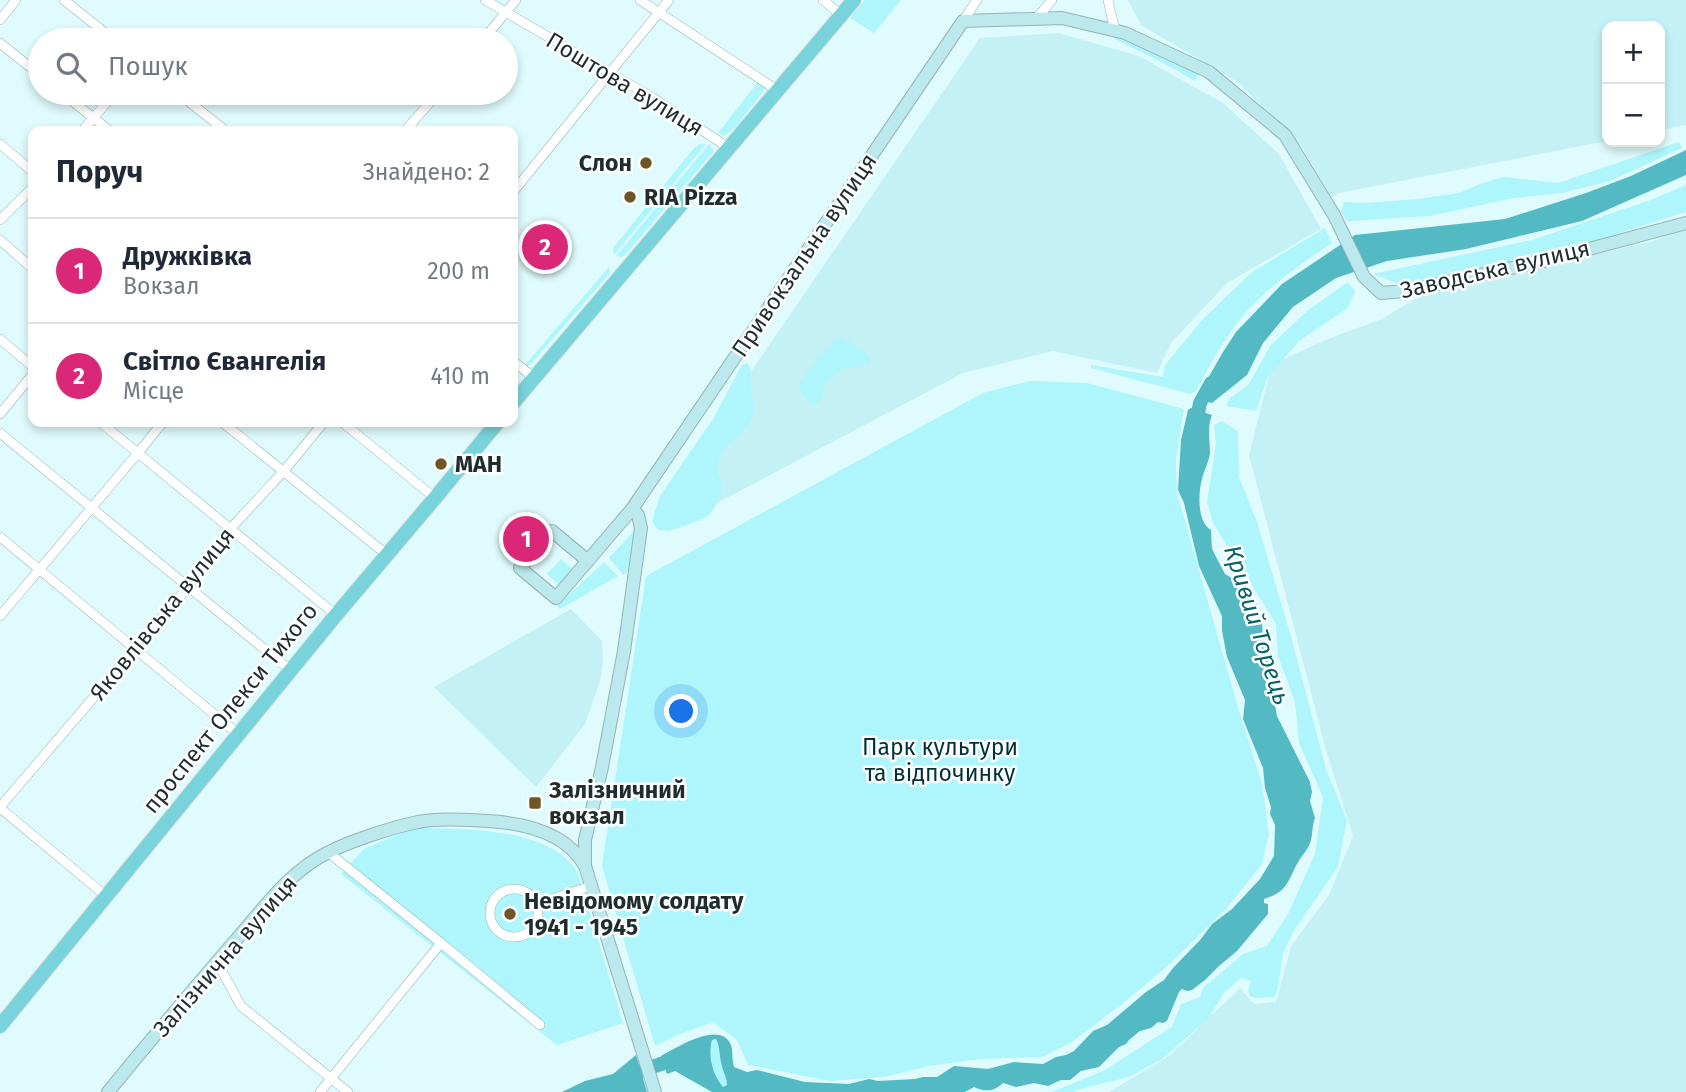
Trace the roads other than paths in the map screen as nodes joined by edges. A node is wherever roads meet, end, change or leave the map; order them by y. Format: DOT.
graph roads {
  1 [pos="16,0"];
  2 [pos="64,0"];
  3 [pos="485,0"];
  4 [pos="516,0"];
  5 [pos="640,0"];
  6 [pos="669,0"];
  7 [pos="823,0"];
  8 [pos="854,0"];
  9 [pos="977,0"];
  10 [pos="1052,0"];
  11 [pos="1108,0"];
  12 [pos="659,12"];
  13 [pos="507,13"];
  14 [pos="841,15"];
  15 [pos="1036,19"];
  16 [pos="0,20"];
  17 [pos="963,22"];
  18 [pos="99,28"];
  19 [pos="494,28"];
  20 [pos="1115,31"];
  21 [pos="0,43"];
  22 [pos="28,65"];
  23 [pos="609,73"];
  24 [pos="777,90"];
  25 [pos="77,105"];
  26 [pos="104,105"];
  27 [pos="193,105"];
  28 [pos="428,105"];
  29 [pos="93,118"];
  30 [pos="86,126"];
  31 [pos="103,126"];
  32 [pos="220,126"];
  33 [pos="409,126"];
  34 [pos="0,144"];
  35 [pos="729,148"];
  36 [pos="28,168"];
  37 [pos="518,186"];
  38 [pos="28,192"];
  39 [pos="0,220"];
  40 [pos="1686,223"];
  41 [pos="0,240"];
  42 [pos="28,265"];
  43 [pos="0,339"];
  44 [pos="28,363"];
  45 [pos="518,365"];
  46 [pos="534,377"];
  47 [pos="28,380"];
  48 [pos="518,397"];
  49 [pos="0,414"];
  50 [pos="106,427"];
  51 [pos="159,427"];
  52 [pos="228,427"];
  53 [pos="320,427"];
  54 [pos="348,427"];
  55 [pos="494,427"];
  56 [pos="0,433"];
  57 [pos="138,453"];
  58 [pos="282,472"];
  59 [pos="435,498"];
  60 [pos="92,508"];
  61 [pos="632,509"];
  62 [pos="231,528"];
  63 [pos="0,537"];
  64 [pos="386,554"];
  65 [pos="588,561"];
  66 [pos="39,570"];
  67 [pos="188,587"];
  68 [pos="0,615"];
  69 [pos="336,615"];
  70 [pos="135,649"];
  71 [pos="290,670"];
  72 [pos="238,734"];
  73 [pos="0,807"];
  74 [pos="328,852"];
  75 [pos="585,866"];
  76 [pos="592,886"];
  77 [pos="106,896"];
  78 [pos="536,904"];
  79 [pos="441,943"];
  80 [pos="217,962"];
  81 [pos="540,1024"];
  82 [pos="0,1026"];
  83 [pos="331,1079"];
  84 [pos="108,1092"];
  85 [pos="320,1092"];
  86 [pos="348,1092"];
  87 [pos="655,1092"];
  1 -- 16 [label="street"];
  2 -- 18 [label="street"];
  3 -- 13 [label="street, Поштова вулиця"];
  4 -- 13 [label="street"];
  5 -- 12 [label="street"];
  6 -- 12 [label="street"];
  7 -- 14 [label="street"];
  8 -- 14 [label="main road"];
  9 -- 17 [label="street, Привокзальна вулиця"];
  10 -- 15 [label="street"];
  11 -- 20 [label="street"];
  12 -- 23 [label="street"];
  12 -- 24 [label="street"];
  13 -- 19 [label="street"];
  13 -- 23 [label="street, Поштова вулиця"];
  14 -- 24 [label="main road"];
  15 -- 17 [label="street, Заводська вулиця"];
  15 -- 20 [label="street, Заводська вулиця"];
  17 -- 61 [label="street, Привокзальна вулиця"];
  20 -- 40 [label="street, Заводська вулиця"];
  21 -- 22 [label="street"];
  23 -- 35 [label="street, Поштова вулиця"];
  23 -- 37 [label="street"];
  24 -- 35 [label="main road"];
  25 -- 29 [label="street"];
  26 -- 29 [label="street"];
  27 -- 32 [label="street"];
  28 -- 33 [label="street"];
  29 -- 30 [label="street"];
  29 -- 31 [label="street"];
  34 -- 36 [label="street"];
  35 -- 46 [label="main road"];
  38 -- 39 [label="street"];
  41 -- 42 [label="street"];
  43 -- 44 [label="street"];
  45 -- 46 [label="street"];
  46 -- 48 [label="main road"];
  47 -- 49 [label="street"];
  50 -- 57 [label="street"];
  51 -- 57 [label="street"];
  52 -- 58 [label="street"];
  53 -- 58 [label="street, Яковлівська вулиця"];
  54 -- 59 [label="street"];
  55 -- 59 [label="main road, проспект Олекси Тихого"];
  56 -- 60 [label="street"];
  57 -- 60 [label="street"];
  57 -- 62 [label="street"];
  58 -- 62 [label="street, Яковлівська вулиця"];
  58 -- 64 [label="street"];
  59 -- 64 [label="main road, проспект Олекси Тихого"];
  60 -- 66 [label="street"];
  60 -- 67 [label="street"];
  61 -- 65 [label="street, Привокзальна вулиця"];
  61 -- 75 [label="street"];
  62 -- 67 [label="street, Яковлівська вулиця"];
  62 -- 69 [label="street"];
  63 -- 66 [label="street"];
  64 -- 69 [label="main road, проспект Олекси Тихого"];
  65 -- 65 [label="street, Привокзальна вулиця"];
  66 -- 68 [label="street"];
  66 -- 70 [label="street"];
  67 -- 70 [label="street, Яковлівська вулиця"];
  67 -- 71 [label="street"];
  69 -- 71 [label="main road, проспект Олекси Тихого"];
  70 -- 72 [label="street"];
  70 -- 73 [label="street, Яковлівська вулиця"];
  71 -- 72 [label="main road, проспект Олекси Тихого"];
  72 -- 77 [label="main road, проспект Олекси Тихого"];
  73 -- 77 [label="street"];
  74 -- 75 [label="street, Залізнична вулиця"];
  74 -- 79 [label="street"];
  74 -- 80 [label="street, Залізнична вулиця"];
  75 -- 76 [label="street, Залізнична вулиця"];
  76 -- 78 [label="street"];
  76 -- 87 [label="street, Залізнична вулиця"];
  77 -- 82 [label="main road, проспект Олекси Тихого"];
  78 -- 78 [label="street"];
  79 -- 81 [label="street"];
  79 -- 83 [label="street"];
  80 -- 83 [label="street"];
  80 -- 84 [label="street, Залізнична вулиця"];
  83 -- 85 [label="street"];
  83 -- 86 [label="street"];
}
